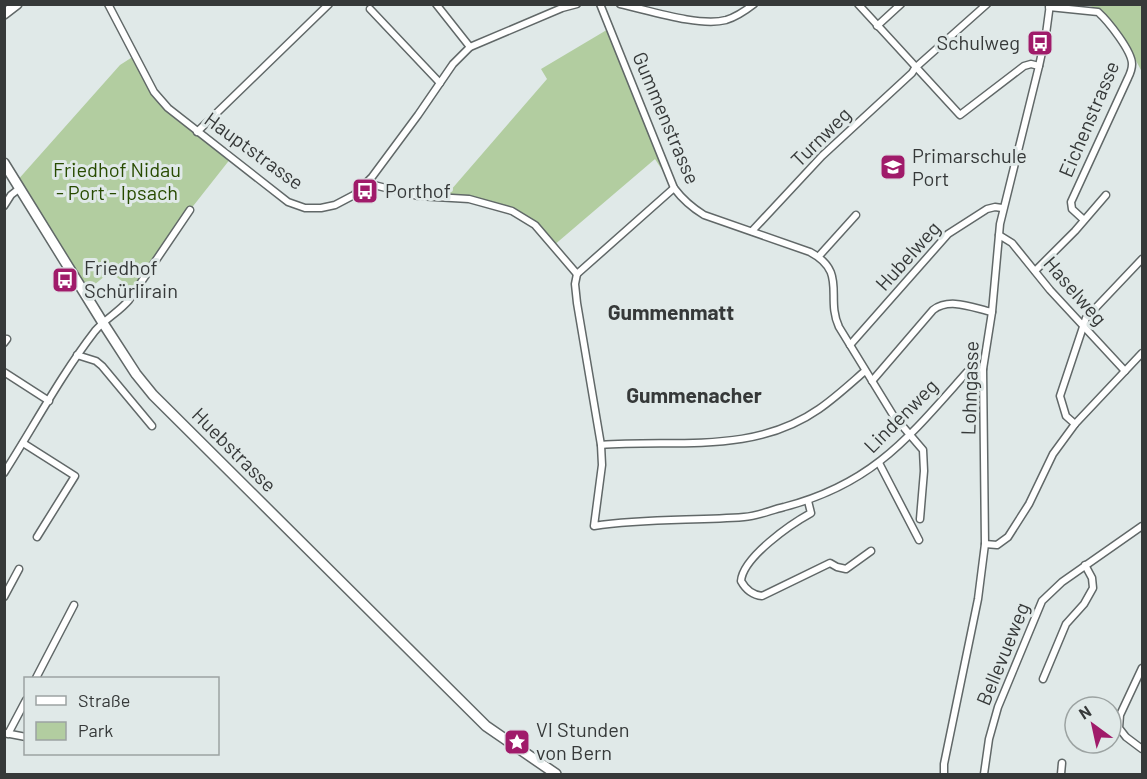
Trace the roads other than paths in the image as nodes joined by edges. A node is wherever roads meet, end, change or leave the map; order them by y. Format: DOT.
graph roads {
  1 [pos="17,4"];
  2 [pos="108,4"];
  3 [pos="329,4"];
  4 [pos="436,4"];
  5 [pos="577,4"];
  6 [pos="600,4"];
  7 [pos="620,4"];
  8 [pos="754,4"];
  9 [pos="858,4"];
  10 [pos="901,4"];
  11 [pos="987,4"];
  12 [pos="1050,6"];
  13 [pos="370,9"];
  14 [pos="4,14"];
  15 [pos="877,26"];
  16 [pos="470,47"];
  17 [pos="1039,66"];
  18 [pos="915,68"];
  19 [pos="440,83"];
  20 [pos="197,132"];
  21 [pos="4,163"];
  22 [pos="366,183"];
  23 [pos="20,188"];
  24 [pos="674,188"];
  25 [pos="1106,195"];
  26 [pos="4,206"];
  27 [pos="1002,208"];
  28 [pos="190,210"];
  29 [pos="856,215"];
  30 [pos="1084,220"];
  31 [pos="752,231"];
  32 [pos="999,235"];
  33 [pos="819,256"];
  34 [pos="1143,259"];
  35 [pos="1035,271"];
  36 [pos="577,274"];
  37 [pos="992,312"];
  38 [pos="103,323"];
  39 [pos="1083,327"];
  40 [pos="850,345"];
  41 [pos="1143,353"];
  42 [pos="77,355"];
  43 [pos="983,369"];
  44 [pos="865,371"];
  45 [pos="1125,371"];
  46 [pos="4,372"];
  47 [pos="872,381"];
  48 [pos="49,401"];
  49 [pos="1075,424"];
  50 [pos="152,426"];
  51 [pos="910,436"];
  52 [pos="23,443"];
  53 [pos="601,445"];
  54 [pos="879,463"];
  55 [pos="4,473"];
  56 [pos="807,501"];
  57 [pos="920,519"];
  58 [pos="1143,526"];
  59 [pos="37,537"];
  60 [pos="919,540"];
  61 [pos="985,544"];
  62 [pos="871,551"];
  63 [pos="1085,565"];
  64 [pos="20,569"];
  65 [pos="4,597"];
  66 [pos="74,605"];
  67 [pos="1143,668"];
  68 [pos="37,677"];
  69 [pos="1043,679"];
  70 [pos="24,703"];
  71 [pos="6,734"];
  72 [pos="24,737"];
  73 [pos="1143,749"];
  74 [pos="1062,763"];
  75 [pos="556,774"];
  76 [pos="944,774"];
  77 [pos="984,774"];
  78 [pos="1061,774"];
  1 -- 14 [label="main road"];
  2 -- 20 [label="street, Hauptstrasse"];
  3 -- 20 [label="street"];
  4 -- 16 [label="street"];
  5 -- 16 [label="street, Hauptstrasse"];
  6 -- 24 [label="street, Gummenstrasse"];
  7 -- 8 [label="street"];
  9 -- 15 [label="street"];
  10 -- 15 [label="street"];
  11 -- 18 [label="street, Turnweg"];
  12 -- 17 [label="street, Lohngasse"];
  12 -- 30 [label="street, Eichenstrasse"];
  13 -- 19 [label="street"];
  15 -- 18 [label="street"];
  16 -- 19 [label="street, Hauptstrasse"];
  17 -- 18 [label="street"];
  17 -- 27 [label="street, Lohngasse"];
  18 -- 31 [label="street, Turnweg"];
  19 -- 22 [label="street, Hauptstrasse"];
  20 -- 22 [label="street, Hauptstrasse"];
  21 -- 23 [label="main road, Huebstrasse"];
  22 -- 36 [label="street"];
  23 -- 26 [label="street"];
  23 -- 38 [label="main road, Huebstrasse"];
  24 -- 31 [label="street, Gummenstrasse"];
  24 -- 36 [label="street"];
  25 -- 30 [label="street"];
  27 -- 32 [label="street, Lohngasse"];
  27 -- 40 [label="street, Hubelweg"];
  28 -- 38 [label="street"];
  29 -- 33 [label="street"];
  30 -- 35 [label="street"];
  31 -- 33 [label="street, Gummenstrasse"];
  32 -- 35 [label="street, Haselweg"];
  32 -- 37 [label="street, Lohngasse"];
  33 -- 40 [label="street"];
  34 -- 39 [label="street"];
  35 -- 39 [label="street, Haselweg"];
  36 -- 53 [label="street"];
  37 -- 43 [label="street, Lohngasse"];
  37 -- 47 [label="street"];
  38 -- 42 [label="street"];
  38 -- 75 [label="main road, Huebstrasse"];
  39 -- 45 [label="street, Haselweg"];
  39 -- 49 [label="street"];
  40 -- 44 [label="street"];
  41 -- 45 [label="street"];
  42 -- 48 [label="street"];
  42 -- 50 [label="street"];
  43 -- 51 [label="street, Lindenweg"];
  43 -- 61 [label="street, Lohngasse"];
  44 -- 47 [label="street"];
  44 -- 53 [label="street"];
  45 -- 49 [label="street"];
  46 -- 48 [label="street"];
  47 -- 51 [label="street"];
  48 -- 52 [label="street"];
  49 -- 61 [label="street"];
  51 -- 54 [label="street, Lindenweg"];
  51 -- 57 [label="street"];
  52 -- 55 [label="street"];
  52 -- 59 [label="street"];
  53 -- 56 [label="street, Lindenweg"];
  54 -- 56 [label="street, Lindenweg"];
  54 -- 60 [label="street"];
  56 -- 62 [label="street"];
  58 -- 63 [label="street, Bellevueweg"];
  61 -- 76 [label="street, Lohngasse"];
  63 -- 69 [label="street"];
  63 -- 77 [label="street, Bellevueweg"];
  64 -- 65 [label="street"];
  66 -- 68 [label="street"];
  67 -- 73 [label="street"];
  70 -- 71 [label="street"];
  71 -- 72 [label="street"];
  74 -- 78 [label="street"];
}
